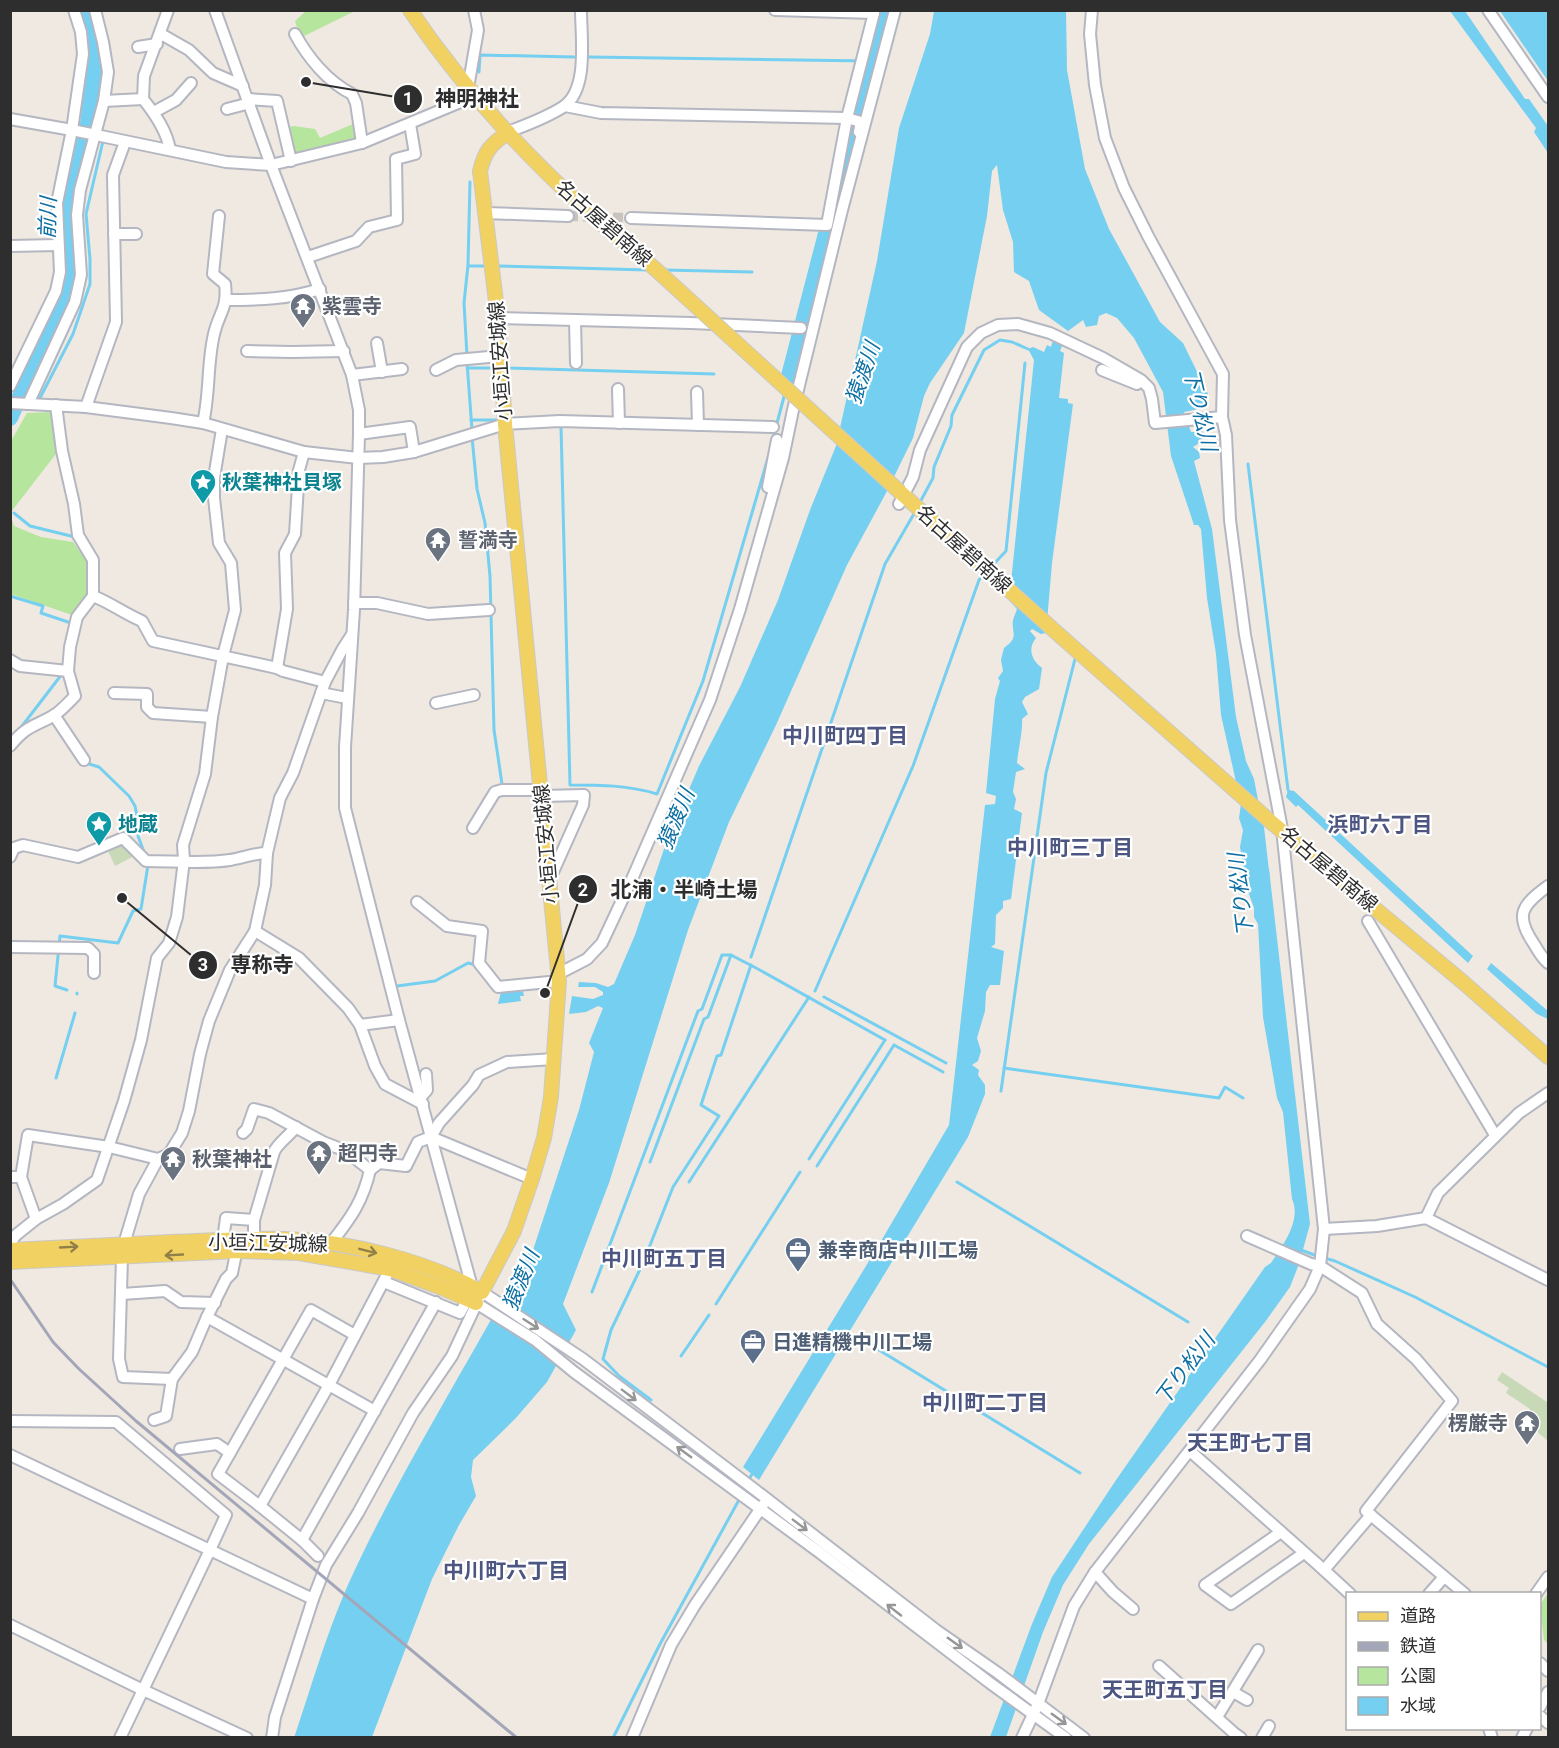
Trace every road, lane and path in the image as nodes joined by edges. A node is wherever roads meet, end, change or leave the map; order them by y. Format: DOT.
graph roads {
  1 [pos="74,10"];
  2 [pos="95,10"];
  3 [pos="168,10"];
  4 [pos="216,10"];
  5 [pos="410,10"];
  6 [pos="474,10"];
  7 [pos="581,10"];
  8 [pos="775,10"];
  9 [pos="895,10"];
  10 [pos="1092,10"];
  11 [pos="1488,10"];
  12 [pos="874,12"];
  13 [pos="295,34"];
  14 [pos="159,39"];
  15 [pos="138,47"];
  16 [pos="191,83"];
  17 [pos="243,86"];
  18 [pos="472,92"];
  19 [pos="1548,97"];
  20 [pos="143,99"];
  21 [pos="104,101"];
  22 [pos="249,101"];
  23 [pos="565,106"];
  24 [pos="227,109"];
  25 [pos="154,112"];
  26 [pos="848,118"];
  27 [pos="10,119"];
  28 [pos="410,124"];
  29 [pos="72,130"];
  30 [pos="508,132"];
  31 [pos="95,135"];
  32 [pos="125,142"];
  33 [pos="362,142"];
  34 [pos="170,150"];
  35 [pos="291,161"];
  36 [pos="271,165"];
  37 [pos="854,165"];
  38 [pos="486,213"];
  39 [pos="219,216"];
  40 [pos="568,216"];
  41 [pos="630,218"];
  42 [pos="114,234"];
  43 [pos="136,234"];
  44 [pos="58,245"];
  45 [pos="10,246"];
  46 [pos="308,257"];
  47 [pos="320,289"];
  48 [pos="227,300"];
  49 [pos="498,318"];
  50 [pos="575,320"];
  51 [pos="801,328"];
  52 [pos="377,343"];
  53 [pos="247,351"];
  54 [pos="344,351"];
  55 [pos="576,363"];
  56 [pos="501,364"];
  57 [pos="402,369"];
  58 [pos="436,370"];
  59 [pos="1102,370"];
  60 [pos="382,372"];
  61 [pos="352,375"];
  62 [pos="10,386"];
  63 [pos="1149,388"];
  64 [pos="618,389"];
  65 [pos="697,392"];
  66 [pos="10,403"];
  67 [pos="28,404"];
  68 [pos="56,405"];
  69 [pos="86,407"];
  70 [pos="1218,417"];
  71 [pos="203,423"];
  72 [pos="619,423"];
  73 [pos="505,424"];
  74 [pos="698,425"];
  75 [pos="773,427"];
  76 [pos="222,429"];
  77 [pos="360,434"];
  78 [pos="777,440"];
  79 [pos="304,452"];
  80 [pos="414,452"];
  81 [pos="358,458"];
  82 [pos="907,501"];
  83 [pos="770,504"];
  84 [pos="93,596"];
  85 [pos="354,603"];
  86 [pos="489,610"];
  87 [pos="352,635"];
  88 [pos="223,656"];
  89 [pos="10,660"];
  90 [pos="277,668"];
  91 [pos="64,670"];
  92 [pos="325,682"];
  93 [pos="114,693"];
  94 [pos="321,693"];
  95 [pos="474,695"];
  96 [pos="347,698"];
  97 [pos="436,703"];
  98 [pos="54,715"];
  99 [pos="212,717"];
  100 [pos="10,746"];
  101 [pos="84,760"];
  102 [pos="541,793"];
  103 [pos="1277,825"];
  104 [pos="473,828"];
  105 [pos="267,853"];
  106 [pos="10,857"];
  107 [pos="184,861"];
  108 [pos="549,881"];
  109 [pos="1548,886"];
  110 [pos="417,902"];
  111 [pos="1368,921"];
  112 [pos="255,931"];
  113 [pos="10,947"];
  114 [pos="1548,963"];
  115 [pos="94,973"];
  116 [pos="558,978"];
  117 [pos="399,1020"];
  118 [pos="360,1025"];
  119 [pos="1548,1057"];
  120 [pos="554,1059"];
  121 [pos="426,1074"];
  122 [pos="1548,1093"];
  123 [pos="422,1100"];
  124 [pos="296,1127"];
  125 [pos="243,1133"];
  126 [pos="1495,1135"];
  127 [pos="431,1137"];
  128 [pos="109,1147"];
  129 [pos="158,1159"];
  130 [pos="370,1170"];
  131 [pos="16,1177"];
  132 [pos="532,1179"];
  133 [pos="1426,1218"];
  134 [pos="36,1219"];
  135 [pos="254,1221"];
  136 [pos="1324,1229"];
  137 [pos="1247,1236"];
  138 [pos="254,1239"];
  139 [pos="223,1240"];
  140 [pos="10,1243"];
  141 [pos="332,1244"];
  142 [pos="238,1245"];
  143 [pos="10,1250"];
  144 [pos="123,1251"];
  145 [pos="1318,1261"];
  146 [pos="10,1262"];
  147 [pos="390,1269"];
  148 [pos="1548,1280"];
  149 [pos="384,1282"];
  150 [pos="122,1294"];
  151 [pos="475,1297"];
  152 [pos="436,1302"];
  153 [pos="215,1303"];
  154 [pos="207,1317"];
  155 [pos="355,1335"];
  156 [pos="282,1359"];
  157 [pos="172,1379"];
  158 [pos="329,1385"];
  159 [pos="375,1411"];
  160 [pos="154,1420"];
  161 [pos="10,1421"];
  162 [pos="180,1449"];
  163 [pos="1190,1451"];
  164 [pos="230,1453"];
  165 [pos="10,1455"];
  166 [pos="733,1482"];
  167 [pos="763,1504"];
  168 [pos="260,1506"];
  169 [pos="1371,1515"];
  170 [pos="1281,1532"];
  171 [pos="302,1540"];
  172 [pos="210,1550"];
  173 [pos="1304,1553"];
  174 [pos="318,1556"];
  175 [pos="1324,1570"];
  176 [pos="1095,1572"];
  177 [pos="1548,1577"];
  178 [pos="1447,1578"];
  179 [pos="1349,1592"];
  180 [pos="1430,1592"];
  181 [pos="1453,1592"];
  182 [pos="1464,1592"];
  183 [pos="1537,1592"];
  184 [pos="313,1599"];
  185 [pos="1133,1609"];
  186 [pos="10,1626"];
  187 [pos="1258,1650"];
  188 [pos="1160,1666"];
  189 [pos="143,1690"];
  190 [pos="1233,1692"];
  191 [pos="1246,1700"];
  192 [pos="1035,1708"];
  193 [pos="1217,1717"];
  194 [pos="1269,1726"];
  195 [pos="120,1737"];
  196 [pos="247,1737"];
  197 [pos="272,1737"];
  198 [pos="632,1737"];
  199 [pos="1022,1737"];
  200 [pos="1066,1737"];
  201 [pos="1084,1737"];
  202 [pos="1241,1737"];
  203 [pos="1262,1737"];
  1 -- 29 [label="street"];
  2 -- 21 [label="street"];
  3 -- 14 [label="street"];
  4 -- 17 [label="street"];
  5 -- 18 [label="main road, 名古屋碧南線"];
  6 -- 18 [label="street"];
  7 -- 23 [label="street"];
  8 -- 12 [label="street"];
  9 -- 37 [label="street"];
  10 -- 70 [label="street"];
  11 -- 19 [label="street"];
  12 -- 26 [label="street"];
  13 -- 33 [label="street"];
  14 -- 15 [label="street"];
  14 -- 17 [label="street"];
  14 -- 20 [label="street"];
  16 -- 25 [label="street"];
  17 -- 22 [label="street"];
  18 -- 28 [label="street"];
  18 -- 30 [label="main road, 名古屋碧南線"];
  20 -- 21 [label="street"];
  20 -- 25 [label="street"];
  21 -- 31 [label="street"];
  22 -- 24 [label="street"];
  22 -- 35 [label="street"];
  22 -- 36 [label="street"];
  23 -- 26 [label="street"];
  23 -- 30 [label="street"];
  25 -- 34 [label="street"];
  26 -- 37 [label="street"];
  26 -- 41 [label="street"];
  27 -- 29 [label="street"];
  28 -- 33 [label="street"];
  28 -- 46 [label="street"];
  29 -- 31 [label="street"];
  29 -- 44 [label="street"];
  30 -- 38 [label="main road, 小垣江安城線"];
  30 -- 82 [label="main road, 名古屋碧南線, bridge"];
  31 -- 32 [label="street"];
  31 -- 67 [label="street"];
  32 -- 34 [label="street"];
  32 -- 42 [label="street"];
  33 -- 35 [label="street"];
  34 -- 36 [label="street"];
  35 -- 36 [label="street"];
  36 -- 46 [label="street"];
  37 -- 83 [label="street"];
  38 -- 40 [label="street"];
  38 -- 49 [label="main road, 小垣江安城線"];
  39 -- 48 [label="street"];
  42 -- 43 [label="street"];
  42 -- 69 [label="street"];
  44 -- 45 [label="street"];
  44 -- 62 [label="street"];
  46 -- 47 [label="street"];
  47 -- 48 [label="street"];
  47 -- 54 [label="street"];
  48 -- 71 [label="street"];
  49 -- 50 [label="street"];
  49 -- 56 [label="main road, 小垣江安城線"];
  50 -- 51 [label="street"];
  50 -- 55 [label="street"];
  52 -- 60 [label="street"];
  53 -- 54 [label="street"];
  54 -- 61 [label="street"];
  56 -- 58 [label="street"];
  56 -- 73 [label="main road, 小垣江安城線"];
  57 -- 60 [label="street"];
  59 -- 63 [label="street"];
  60 -- 61 [label="street"];
  61 -- 77 [label="street"];
  63 -- 70 [label="street"];
  63 -- 82 [label="street"];
  64 -- 72 [label="street"];
  65 -- 74 [label="street"];
  66 -- 67 [label="street"];
  67 -- 68 [label="street"];
  68 -- 69 [label="street"];
  68 -- 84 [label="street"];
  69 -- 71 [label="street"];
  70 -- 103 [label="street"];
  71 -- 76 [label="street"];
  72 -- 73 [label="street"];
  72 -- 74 [label="street"];
  73 -- 80 [label="street"];
  73 -- 102 [label="main road, 小垣江安城線"];
  74 -- 75 [label="street"];
  76 -- 79 [label="street"];
  76 -- 88 [label="street"];
  77 -- 80 [label="street"];
  77 -- 81 [label="street"];
  78 -- 83 [label="street"];
  79 -- 81 [label="street"];
  79 -- 90 [label="street"];
  80 -- 81 [label="street"];
  81 -- 85 [label="street"];
  82 -- 103 [label="main road, 名古屋碧南線"];
  83 -- 116 [label="street"];
  84 -- 88 [label="street"];
  84 -- 91 [label="street"];
  85 -- 86 [label="street"];
  85 -- 87 [label="street"];
  87 -- 92 [label="street"];
  87 -- 96 [label="street"];
  88 -- 90 [label="street"];
  88 -- 99 [label="street"];
  89 -- 91 [label="street"];
  90 -- 92 [label="street"];
  91 -- 98 [label="street"];
  92 -- 94 [label="street"];
  93 -- 99 [label="street"];
  94 -- 96 [label="street"];
  94 -- 105 [label="street"];
  95 -- 97 [label="street"];
  96 -- 117 [label="street"];
  98 -- 100 [label="street"];
  98 -- 101 [label="street"];
  99 -- 107 [label="street"];
  102 -- 104 [label="street"];
  102 -- 108 [label="main road, 小垣江安城線"];
  102 -- 108 [label="street"];
  103 -- 119 [label="main road, 名古屋碧南線"];
  103 -- 136 [label="street"];
  105 -- 107 [label="street"];
  105 -- 112 [label="street"];
  106 -- 107 [label="street"];
  107 -- 128 [label="street"];
  108 -- 116 [label="main road, 小垣江安城線"];
  109 -- 114 [label="street"];
  110 -- 116 [label="street"];
  111 -- 126 [label="street"];
  112 -- 118 [label="street"];
  112 -- 129 [label="street"];
  113 -- 115 [label="street"];
  116 -- 120 [label="main road, 小垣江安城線"];
  117 -- 118 [label="street"];
  117 -- 123 [label="street"];
  118 -- 123 [label="street"];
  120 -- 127 [label="street"];
  120 -- 132 [label="main road, 小垣江安城線"];
  121 -- 123 [label="street"];
  122 -- 126 [label="street"];
  123 -- 127 [label="street"];
  124 -- 125 [label="street"];
  124 -- 130 [label="street"];
  124 -- 135 [label="street"];
  126 -- 133 [label="street"];
  127 -- 130 [label="street"];
  127 -- 132 [label="street"];
  127 -- 151 [label="street"];
  128 -- 129 [label="street"];
  128 -- 131 [label="street"];
  128 -- 134 [label="street"];
  129 -- 144 [label="street"];
  130 -- 141 [label="street"];
  131 -- 134 [label="street"];
  132 -- 151 [label="main road, 小垣江安城線"];
  133 -- 136 [label="street"];
  133 -- 148 [label="street"];
  134 -- 140 [label="street"];
  135 -- 138 [label="street"];
  135 -- 139 [label="street"];
  136 -- 145 [label="street"];
  137 -- 145 [label="street"];
  138 -- 141 [label="main road, 小垣江安城線"];
  138 -- 142 [label="main road, 小垣江安城線"];
  139 -- 142 [label="main road, 小垣江安城線"];
  139 -- 144 [label="main road, 小垣江安城線"];
  141 -- 151 [label="main road, 小垣江安城線, one-way"];
  142 -- 144 [label="main road, 小垣江安城線, one-way"];
  142 -- 147 [label="main road, 小垣江安城線"];
  142 -- 153 [label="street"];
  143 -- 144 [label="main road, 小垣江安城線, one-way"];
  144 -- 146 [label="main road, 小垣江安城線"];
  144 -- 150 [label="street"];
  145 -- 163 [label="street"];
  145 -- 169 [label="street"];
  147 -- 149 [label="street"];
  147 -- 151 [label="main road, 小垣江安城線"];
  149 -- 152 [label="street"];
  149 -- 155 [label="street"];
  150 -- 153 [label="street"];
  150 -- 157 [label="street"];
  151 -- 152 [label="street"];
  166 -- 151 [label="street, one-way"];
  151 -- 166 [label="street, one-way"];
  151 -- 184 [label="street"];
  152 -- 159 [label="street"];
  153 -- 154 [label="street"];
  154 -- 156 [label="street"];
  154 -- 157 [label="street"];
  155 -- 156 [label="street"];
  155 -- 158 [label="street"];
  156 -- 158 [label="street"];
  156 -- 164 [label="street"];
  157 -- 160 [label="street"];
  158 -- 159 [label="street"];
  158 -- 168 [label="street"];
  159 -- 171 [label="street"];
  161 -- 172 [label="street"];
  162 -- 164 [label="street"];
  163 -- 170 [label="street"];
  163 -- 176 [label="street"];
  164 -- 168 [label="street"];
  165 -- 172 [label="street"];
  166 -- 167 [label="street"];
  166 -- 167 [label="street"];
  167 -- 192 [label="street, one-way"];
  192 -- 167 [label="street, one-way"];
  167 -- 198 [label="street"];
  168 -- 171 [label="street"];
  169 -- 175 [label="street"];
  169 -- 178 [label="street"];
  170 -- 173 [label="street"];
  170 -- 173 [label="street"];
  171 -- 174 [label="street"];
  172 -- 184 [label="street"];
  172 -- 189 [label="street"];
  173 -- 175 [label="street"];
  175 -- 179 [label="street"];
  176 -- 185 [label="street"];
  176 -- 192 [label="street"];
  177 -- 183 [label="street"];
  178 -- 180 [label="street"];
  178 -- 181 [label="street"];
  178 -- 182 [label="street"];
  184 -- 197 [label="street"];
  186 -- 189 [label="street"];
  187 -- 190 [label="street"];
  188 -- 193 [label="street"];
  189 -- 195 [label="street"];
  189 -- 196 [label="street"];
  190 -- 191 [label="street"];
  190 -- 193 [label="street"];
  192 -- 199 [label="street"];
  192 -- 200 [label="street"];
  192 -- 201 [label="street, one-way"];
  193 -- 202 [label="street"];
  194 -- 203 [label="street"];
}
